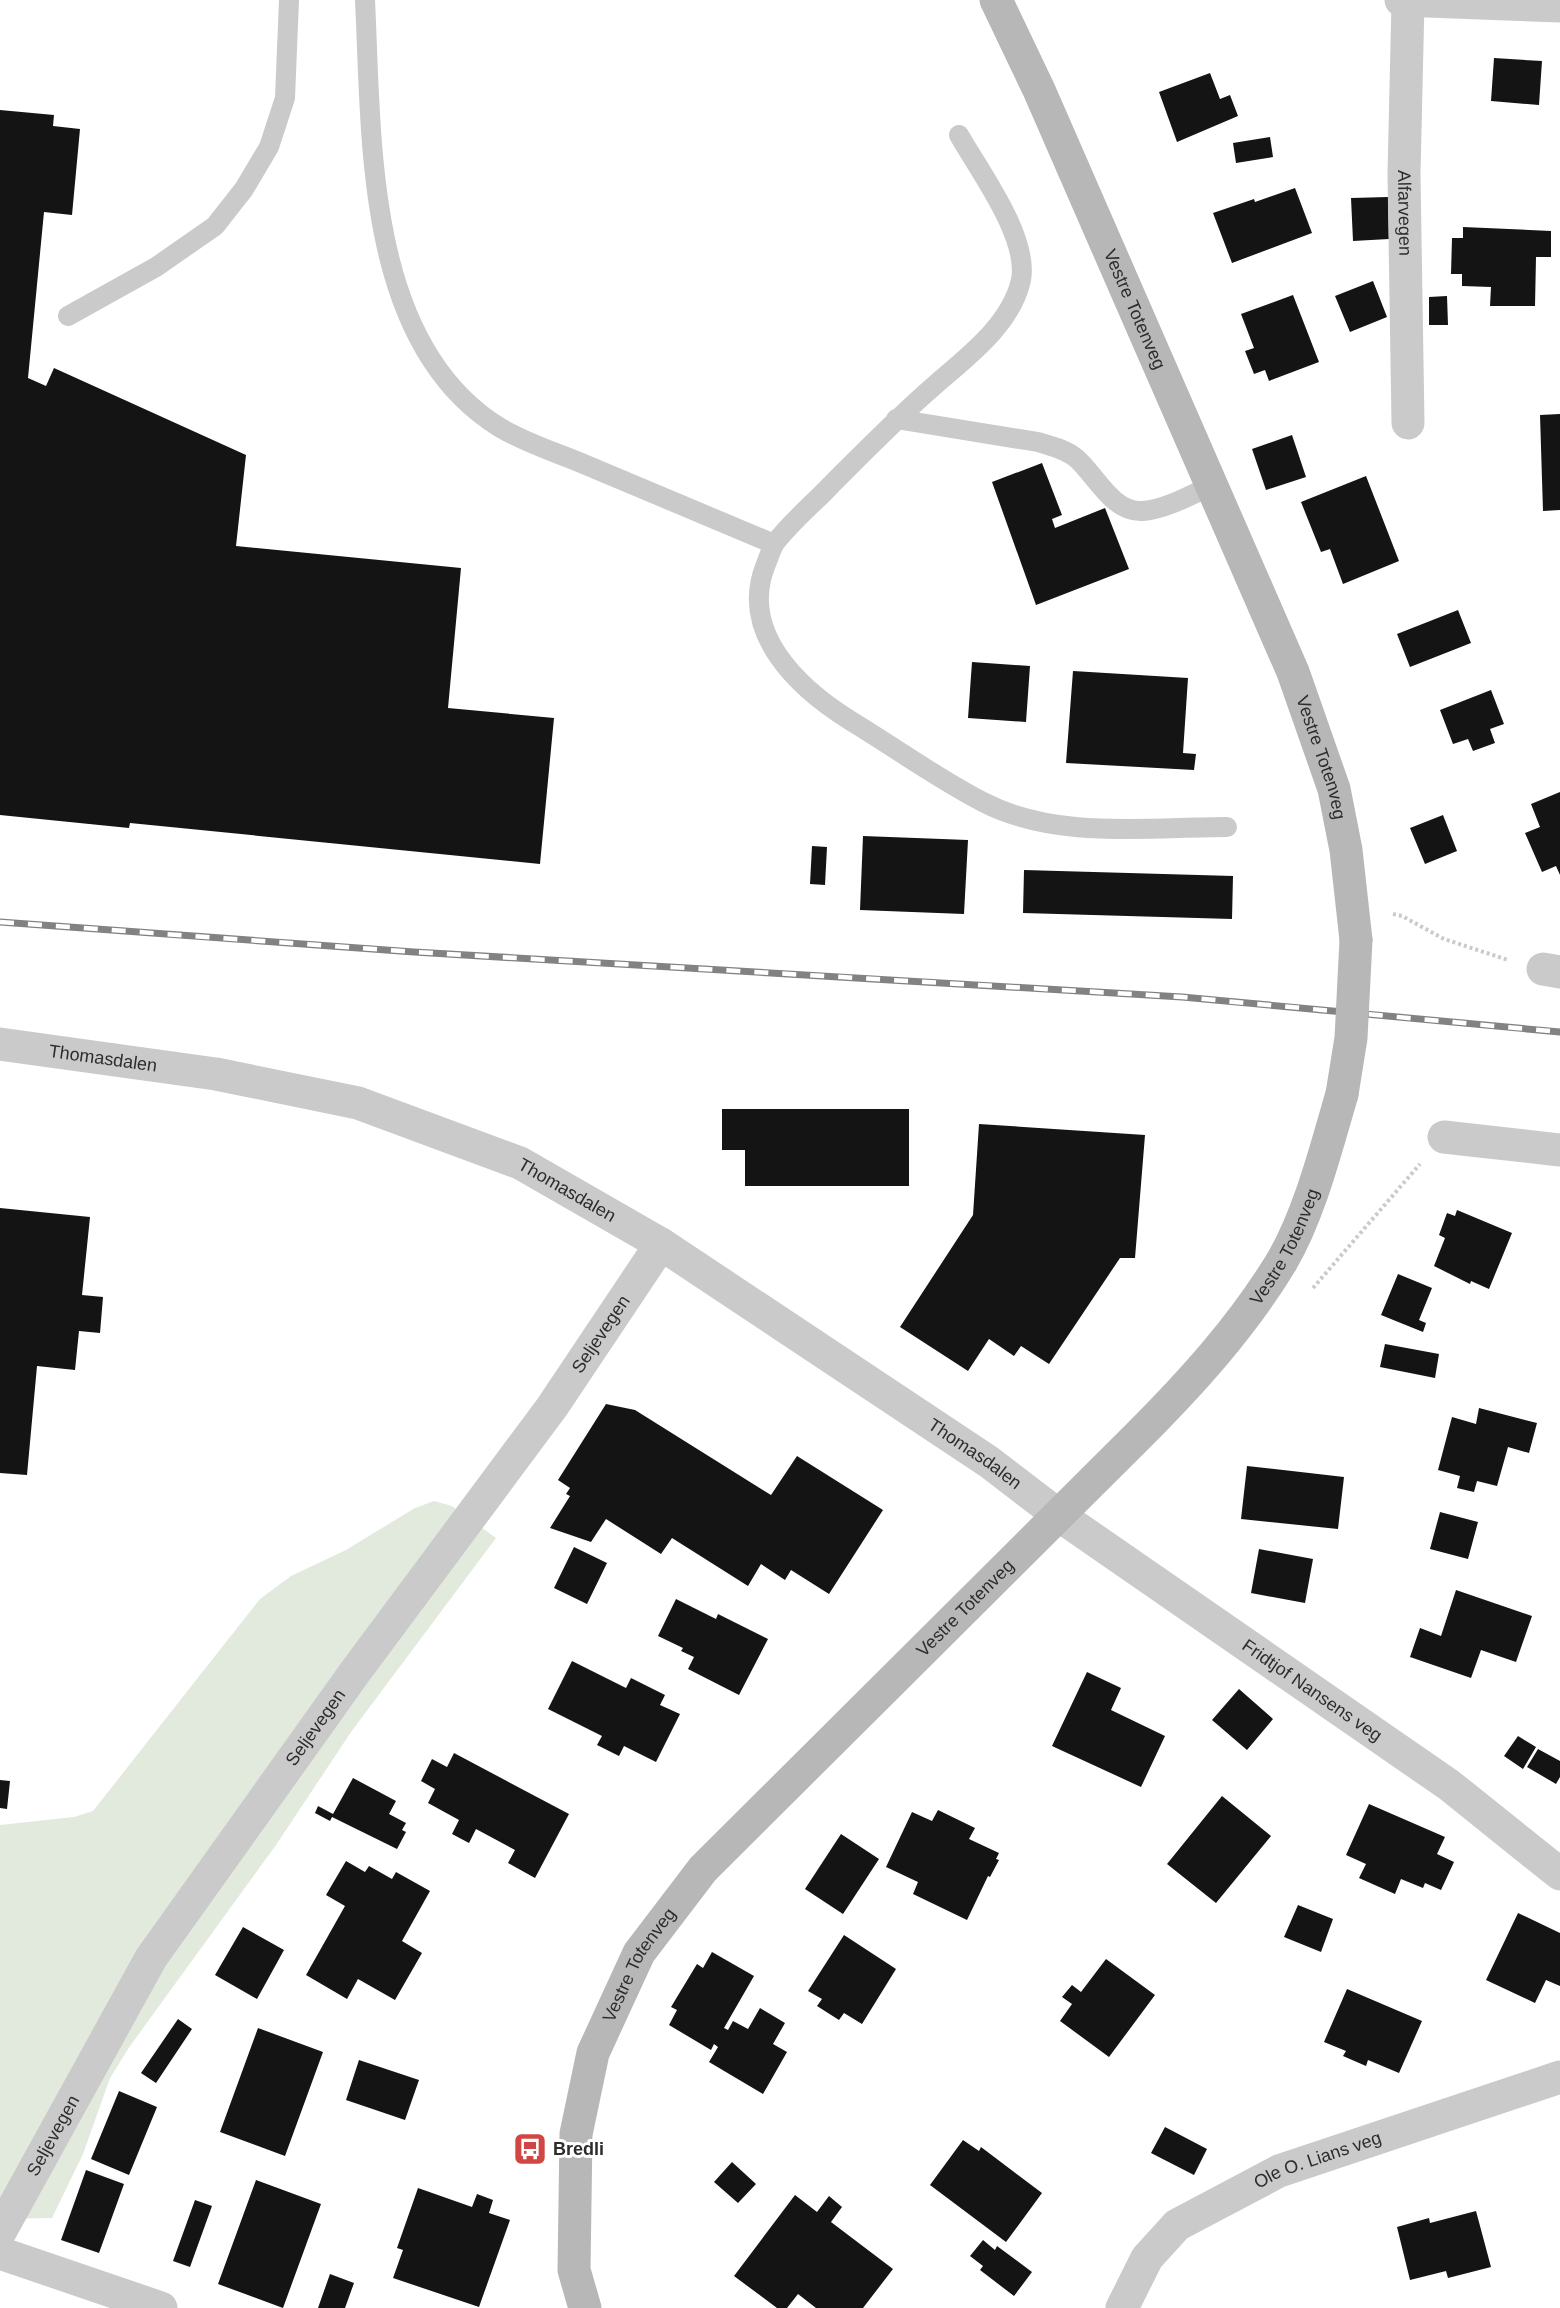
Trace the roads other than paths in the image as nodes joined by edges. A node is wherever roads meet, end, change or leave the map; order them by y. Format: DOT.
graph roads {
  1 [pos="289,0"];
  2 [pos="365,0"];
  3 [pos="996,0"];
  4 [pos="1401,0"];
  5 [pos="1408,1"];
  6 [pos="1560,6"];
  7 [pos="959,135"];
  8 [pos="68,316"];
  9 [pos="896,420"];
  10 [pos="1408,423"];
  11 [pos="1212,485"];
  12 [pos="774,544"];
  13 [pos="1227,827"];
  14 [pos="0,1044"];
  15 [pos="1444,1137"];
  16 [pos="1560,1150"];
  17 [pos="661,1244"];
  18 [pos="1057,1514"];
  19 [pos="1560,1874"];
  20 [pos="1560,2076"];
  21 [pos="0,2232"];
  22 [pos="0,2253"];
  23 [pos="161,2308"];
  24 [pos="585,2308"];
  25 [pos="1122,2308"];
  1 -- 8 [label="lane"];
  2 -- 12 [label="lane"];
  3 -- 11 [label="main road, Vestre Totenveg"];
  4 -- 5 [label="street"];
  5 -- 6 [label="street"];
  5 -- 10 [label="street, Alfarvegen"];
  7 -- 9 [label="lane"];
  9 -- 11 [label="lane"];
  9 -- 12 [label="lane"];
  11 -- 18 [label="main road, Vestre Totenveg, bridge"];
  12 -- 13 [label="lane"];
  14 -- 17 [label="street, Thomasdalen"];
  15 -- 16 [label="street"];
  17 -- 18 [label="street, Thomasdalen"];
  17 -- 21 [label="street, Seljevegen"];
  18 -- 19 [label="street, Fridtjof Nansens veg"];
  18 -- 24 [label="main road, Vestre Totenveg"];
  20 -- 25 [label="street, Ole O. Lians veg"];
  22 -- 23 [label="street"];
}
